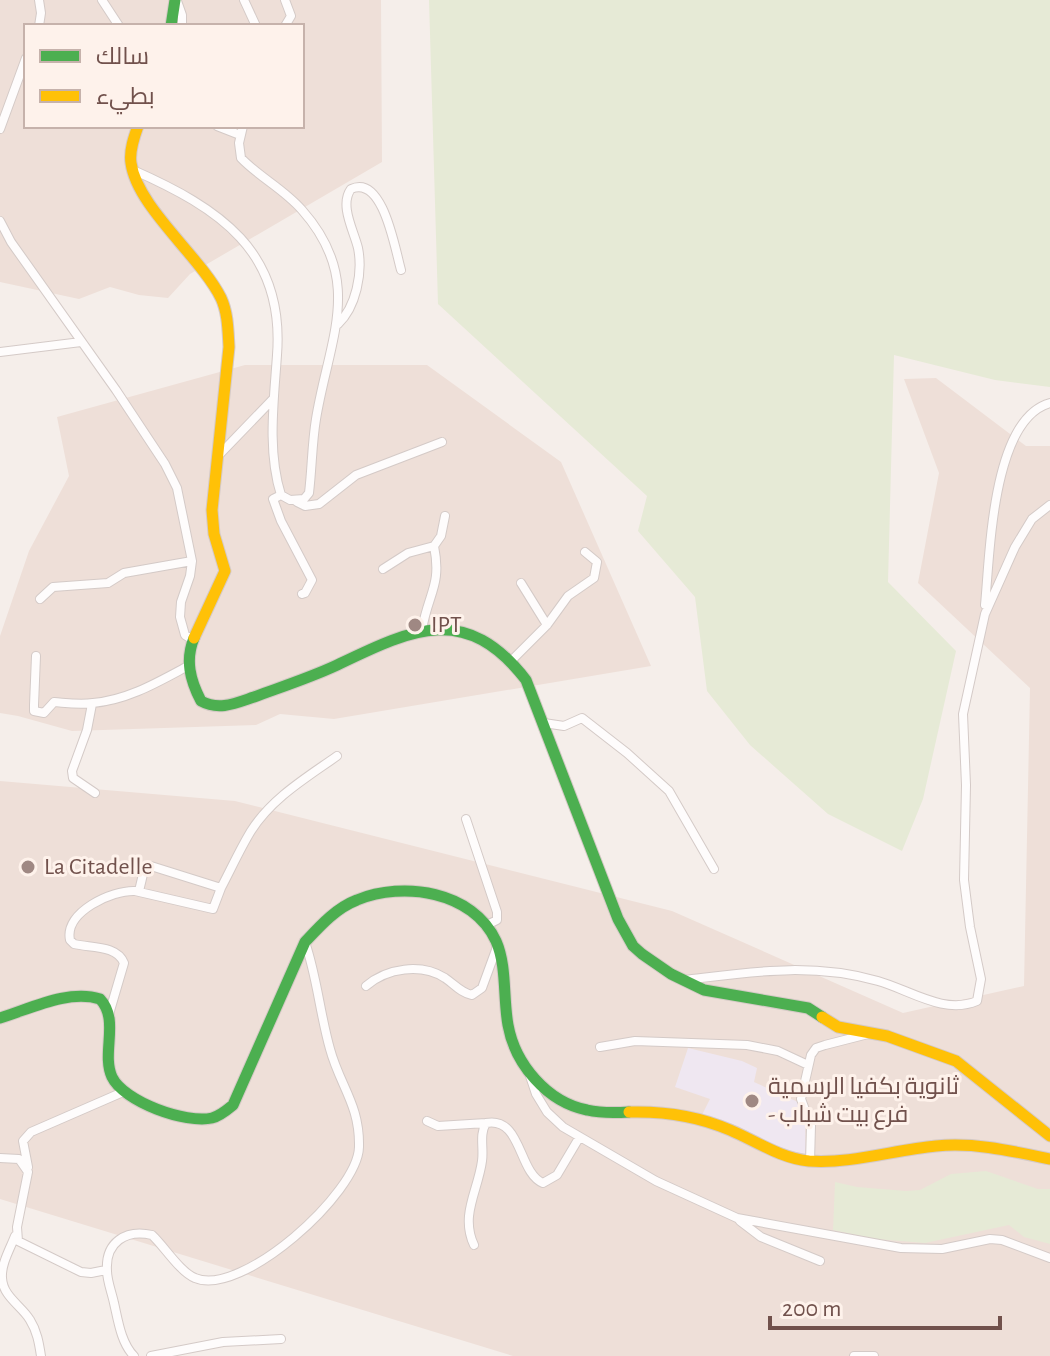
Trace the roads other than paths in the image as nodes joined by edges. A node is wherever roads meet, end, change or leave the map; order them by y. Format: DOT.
graph roads {
  1 [pos="39,0"];
  2 [pos="102,0"];
  3 [pos="176,0"];
  4 [pos="244,0"];
  5 [pos="285,0"];
  6 [pos="39,24"];
  7 [pos="118,24"];
  8 [pos="171,24"];
  9 [pos="182,24"];
  10 [pos="255,24"];
  11 [pos="286,24"];
  12 [pos="24,63"];
  13 [pos="0,129"];
  14 [pos="134,130"];
  15 [pos="242,130"];
  16 [pos="132,170"];
  17 [pos="1,226"];
  18 [pos="401,270"];
  19 [pos="337,325"];
  20 [pos="81,342"];
  21 [pos="0,352"];
  22 [pos="273,399"];
  23 [pos="1050,403"];
  24 [pos="442,442"];
  25 [pos="219,455"];
  26 [pos="281,495"];
  27 [pos="297,502"];
  28 [pos="1050,505"];
  29 [pos="445,516"];
  30 [pos="434,546"];
  31 [pos="585,552"];
  32 [pos="192,561"];
  33 [pos="383,569"];
  34 [pos="521,583"];
  35 [pos="302,594"];
  36 [pos="40,599"];
  37 [pos="985,614"];
  38 [pos="547,625"];
  39 [pos="422,630"];
  40 [pos="193,640"];
  41 [pos="36,656"];
  42 [pos="511,661"];
  43 [pos="188,666"];
  44 [pos="92,704"];
  45 [pos="544,723"];
  46 [pos="337,756"];
  47 [pos="95,793"];
  48 [pos="466,819"];
  49 [pos="714,869"];
  50 [pos="221,888"];
  51 [pos="139,891"];
  52 [pos="487,925"];
  53 [pos="305,942"];
  54 [pos="498,947"];
  55 [pos="683,980"];
  56 [pos="366,986"];
  57 [pos="109,1014"];
  58 [pos="0,1018"];
  59 [pos="869,1033"];
  60 [pos="600,1047"];
  61 [pos="808,1065"];
  62 [pos="530,1075"];
  63 [pos="123,1092"];
  64 [pos="427,1121"];
  65 [pos="486,1123"];
  66 [pos="1048,1133"];
  67 [pos="579,1138"];
  68 [pos="0,1158"];
  69 [pos="1050,1159"];
  70 [pos="810,1161"];
  71 [pos="28,1172"];
  72 [pos="737,1218"];
  73 [pos="16,1235"];
  74 [pos="474,1245"];
  75 [pos="1050,1258"];
  76 [pos="820,1261"];
  77 [pos="106,1270"];
  78 [pos="281,1339"];
  79 [pos="41,1356"];
  80 [pos="134,1356"];
  81 [pos="151,1356"];
  82 [pos="854,1356"];
  83 [pos="874,1356"];
  1 -- 6 [label="street"];
  2 -- 7 [label="street"];
  3 -- 8 [label="street"];
  3 -- 9 [label="street"];
  4 -- 10 [label="street"];
  5 -- 11 [label="street"];
  12 -- 13 [label="street"];
  14 -- 16 [label="street"];
  15 -- 19 [label="street"];
  16 -- 22 [label="street"];
  16 -- 25 [label="street"];
  17 -- 20 [label="street"];
  18 -- 19 [label="street"];
  19 -- 27 [label="street"];
  20 -- 21 [label="street"];
  20 -- 32 [label="street"];
  22 -- 25 [label="street"];
  22 -- 26 [label="street"];
  23 -- 37 [label="street"];
  24 -- 27 [label="street"];
  25 -- 40 [label="street"];
  26 -- 27 [label="street"];
  26 -- 35 [label="street"];
  28 -- 37 [label="street"];
  29 -- 30 [label="street"];
  30 -- 33 [label="street"];
  30 -- 39 [label="street"];
  31 -- 38 [label="street"];
  32 -- 36 [label="street"];
  32 -- 40 [label="street"];
  34 -- 38 [label="street"];
  37 -- 55 [label="street"];
  38 -- 42 [label="street"];
  39 -- 42 [label="street"];
  39 -- 43 [label="street"];
  40 -- 43 [label="street"];
  41 -- 44 [label="street"];
  42 -- 45 [label="street"];
  43 -- 44 [label="street"];
  44 -- 47 [label="street"];
  45 -- 49 [label="street"];
  45 -- 55 [label="street"];
  46 -- 50 [label="street"];
  48 -- 52 [label="street"];
  50 -- 51 [label="street"];
  50 -- 51 [label="street"];
  51 -- 57 [label="street"];
  52 -- 53 [label="street"];
  52 -- 54 [label="street"];
  53 -- 63 [label="street"];
  53 -- 77 [label="street"];
  54 -- 56 [label="street"];
  54 -- 62 [label="street"];
  55 -- 59 [label="street"];
  57 -- 58 [label="street"];
  57 -- 63 [label="street"];
  59 -- 61 [label="street"];
  59 -- 66 [label="street"];
  60 -- 61 [label="street"];
  61 -- 70 [label="street"];
  62 -- 67 [label="street"];
  62 -- 70 [label="street"];
  63 -- 71 [label="street"];
  64 -- 65 [label="street"];
  65 -- 67 [label="street"];
  65 -- 74 [label="street"];
  67 -- 72 [label="street"];
  68 -- 71 [label="street"];
  69 -- 70 [label="street"];
  71 -- 73 [label="street"];
  72 -- 75 [label="street"];
  72 -- 76 [label="street"];
  73 -- 77 [label="street"];
  73 -- 79 [label="street"];
  77 -- 80 [label="street"];
  78 -- 81 [label="street"];
  82 -- 83 [label="street"];
}
